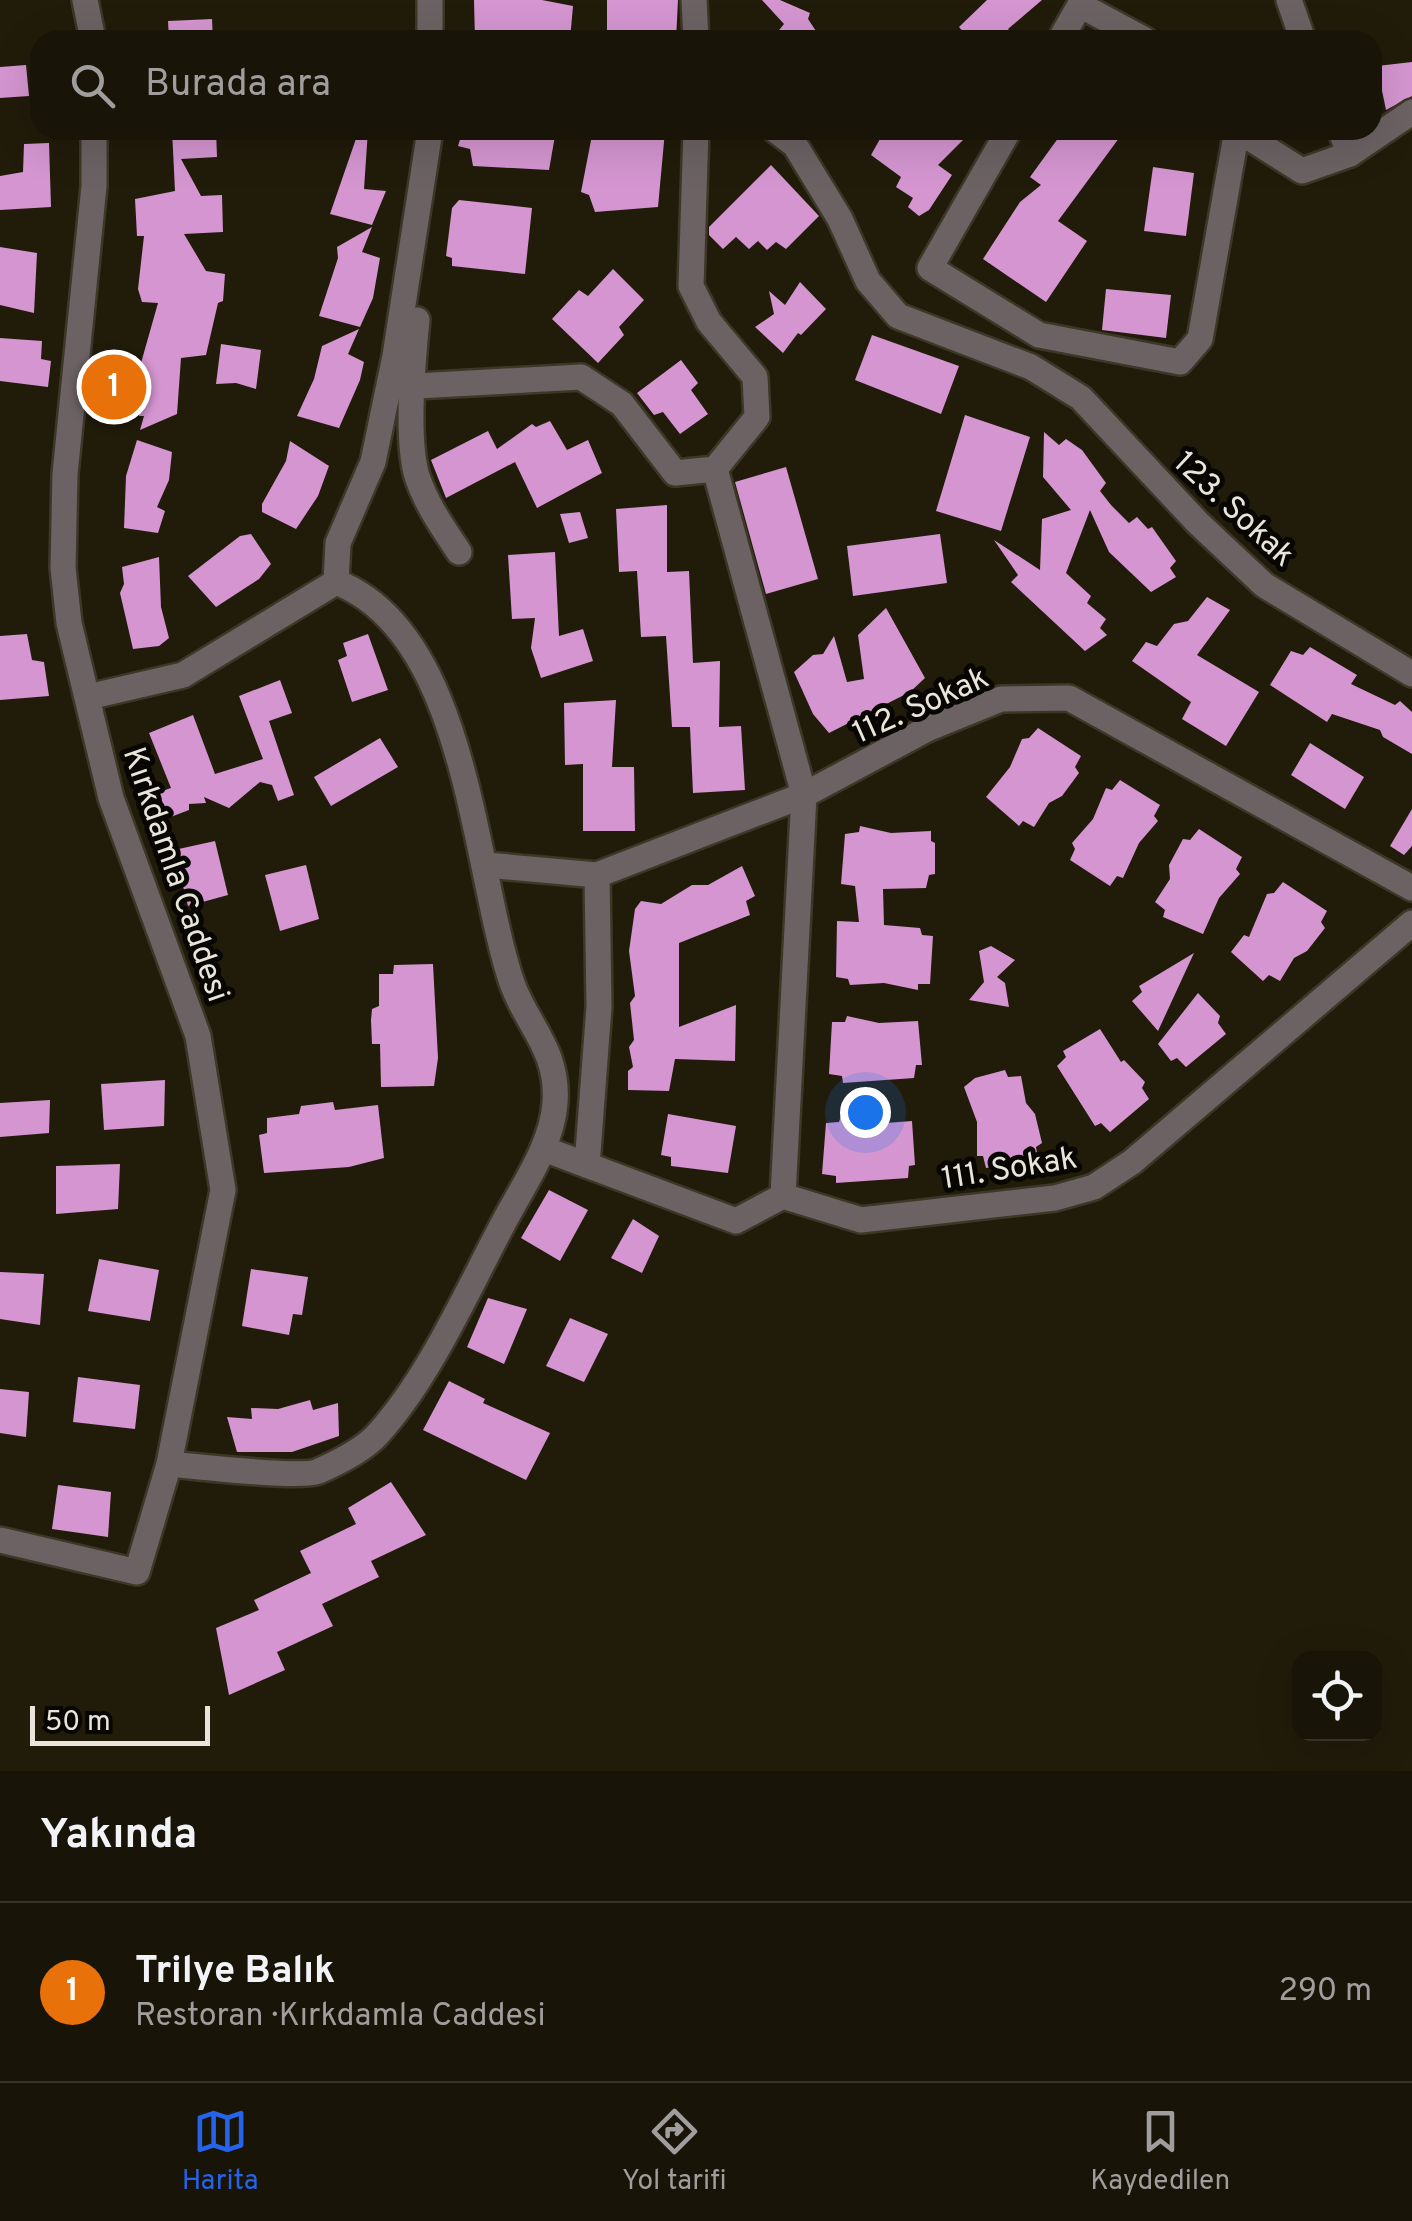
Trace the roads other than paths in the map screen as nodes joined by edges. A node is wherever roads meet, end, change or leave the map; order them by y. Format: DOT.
graph roads {
  1 [pos="85,0"];
  2 [pos="430,0"];
  3 [pos="694,0"];
  4 [pos="1289,0"];
  5 [pos="91,30"];
  6 [pos="430,30"];
  7 [pos="696,30"];
  8 [pos="1066,30"];
  9 [pos="1126,30"];
  10 [pos="1300,30"];
  11 [pos="1412,112"];
  12 [pos="1382,125"];
  13 [pos="94,140"];
  14 [pos="430,140"];
  15 [pos="430,140"];
  16 [pos="696,140"];
  17 [pos="789,140"];
  18 [pos="1003,140"];
  19 [pos="1235,140"];
  20 [pos="1253,140"];
  21 [pos="1345,142"];
  22 [pos="1039,335"];
  23 [pos="1032,367"];
  24 [pos="416,386"];
  25 [pos="715,469"];
  26 [pos="459,552"];
  27 [pos="336,582"];
  28 [pos="1412,674"];
  29 [pos="88,697"];
  30 [pos="804,794"];
  31 [pos="486,865"];
  32 [pos="596,875"];
  33 [pos="1412,888"];
  34 [pos="1412,922"];
  35 [pos="544,1149"];
  36 [pos="586,1165"];
  37 [pos="783,1196"];
  38 [pos="168,1464"];
  39 [pos="0,1540"];
  1 -- 5 [label="street"];
  2 -- 6 [label="street"];
  3 -- 7 [label="street"];
  4 -- 10 [label="street"];
  8 -- 9 [label="street"];
  11 -- 12 [label="street"];
  13 -- 29 [label="street, Kırkdamla Caddesi"];
  14 -- 24 [label="street"];
  15 -- 27 [label="street"];
  16 -- 25 [label="street"];
  17 -- 23 [label="street, 123. Sokak"];
  18 -- 22 [label="street"];
  19 -- 22 [label="street"];
  20 -- 21 [label="street"];
  22 -- 23 [label="street"];
  23 -- 28 [label="street, 123. Sokak"];
  24 -- 25 [label="street"];
  24 -- 26 [label="street"];
  25 -- 30 [label="street"];
  27 -- 29 [label="street"];
  27 -- 31 [label="street"];
  29 -- 38 [label="street, Kırkdamla Caddesi"];
  30 -- 32 [label="street, 112. Sokak"];
  30 -- 33 [label="street, 112. Sokak"];
  30 -- 37 [label="street"];
  31 -- 32 [label="street, 112. Sokak"];
  31 -- 35 [label="street"];
  32 -- 36 [label="street"];
  34 -- 37 [label="street, 111. Sokak"];
  35 -- 36 [label="street"];
  35 -- 38 [label="street"];
  36 -- 37 [label="street"];
  38 -- 39 [label="street, Kırkdamla Caddesi"];
}
